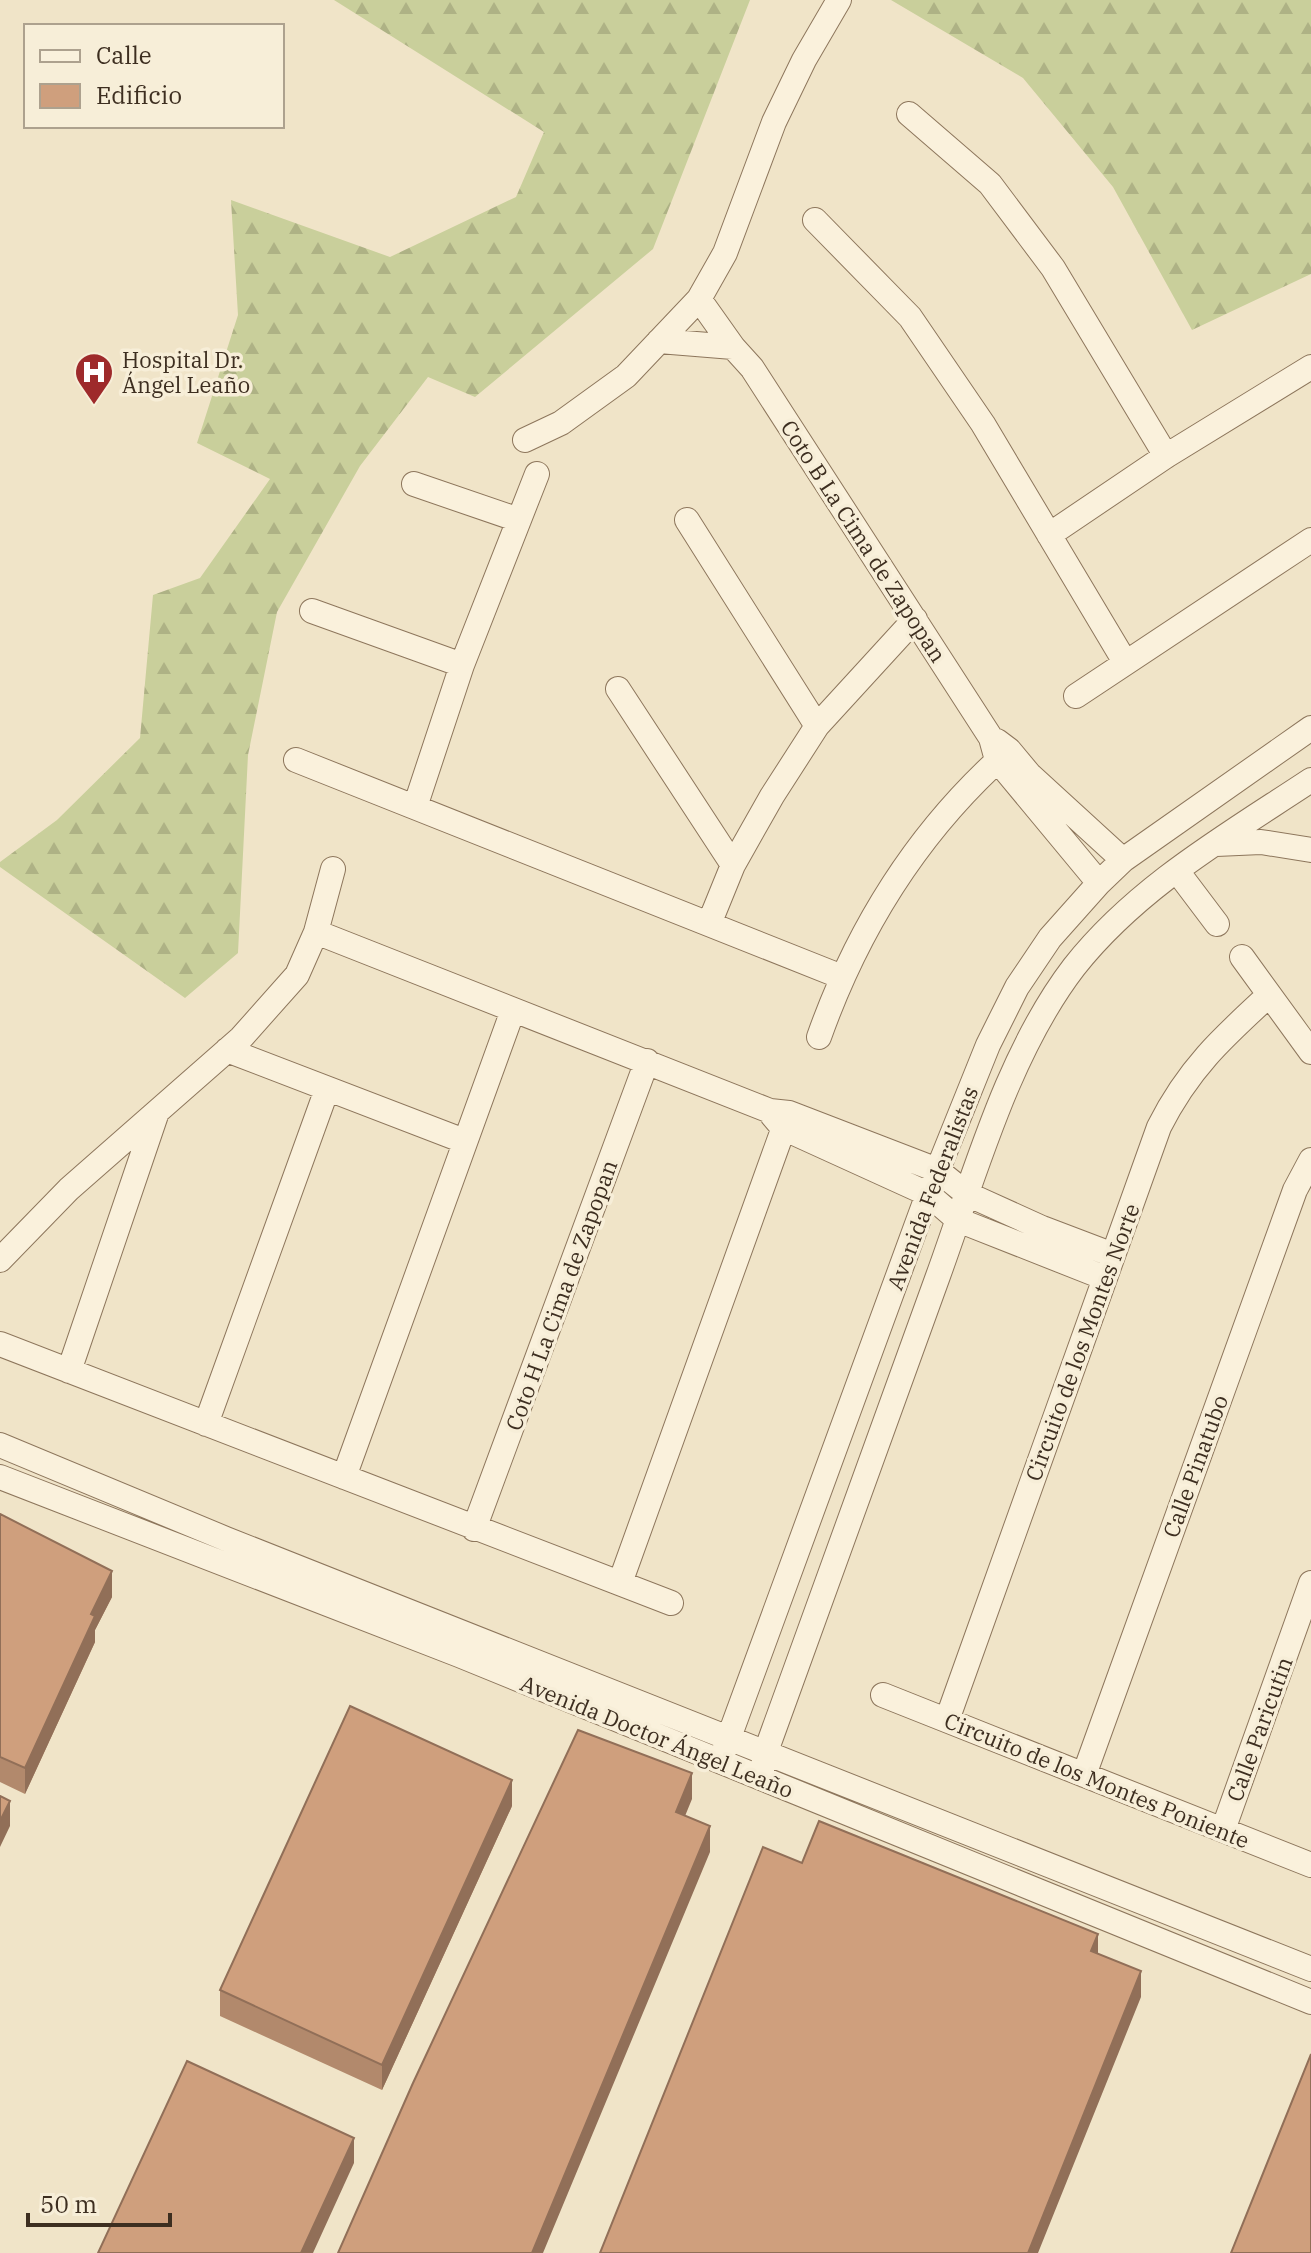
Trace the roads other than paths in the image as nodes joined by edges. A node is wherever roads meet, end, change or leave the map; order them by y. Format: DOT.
graph roads {
  1 [pos="839,0"];
  2 [pos="909,114"];
  3 [pos="815,220"];
  4 [pos="699,299"];
  5 [pos="659,341"];
  6 [pos="733,347"];
  7 [pos="1311,367"];
  8 [pos="525,440"];
  9 [pos="1166,456"];
  10 [pos="537,474"];
  11 [pos="414,484"];
  12 [pos="519,520"];
  13 [pos="687,520"];
  14 [pos="1049,535"];
  15 [pos="1311,540"];
  16 [pos="312,611"];
  17 [pos="915,619"];
  18 [pos="1125,662"];
  19 [pos="462,665"];
  20 [pos="618,689"];
  21 [pos="1076,696"];
  22 [pos="817,726"];
  23 [pos="1311,728"];
  24 [pos="1282,748"];
  25 [pos="999,749"];
  26 [pos="296,760"];
  27 [pos="1310,782"];
  28 [pos="415,807"];
  29 [pos="1214,844"];
  30 [pos="1311,850"];
  31 [pos="1123,860"];
  32 [pos="733,865"];
  33 [pos="333,869"];
  34 [pos="1177,871"];
  35 [pos="1099,883"];
  36 [pos="709,924"];
  37 [pos="1217,924"];
  38 [pos="316,932"];
  39 [pos="1242,957"];
  40 [pos="842,977"];
  41 [pos="1269,995"];
  42 [pos="513,1010"];
  43 [pos="819,1037"];
  44 [pos="227,1050"];
  45 [pos="1311,1052"];
  46 [pos="647,1061"];
  47 [pos="327,1089"];
  48 [pos="158,1111"];
  49 [pos="780,1117"];
  50 [pos="464,1141"];
  51 [pos="1311,1160"];
  52 [pos="937,1170"];
  53 [pos="928,1194"];
  54 [pos="967,1194"];
  55 [pos="958,1220"];
  56 [pos="1026,1221"];
  57 [pos="1018,1245"];
  58 [pos="1113,1255"];
  59 [pos="0,1260"];
  60 [pos="1105,1278"];
  61 [pos="0,1344"];
  62 [pos="69,1371"];
  63 [pos="206,1424"];
  64 [pos="0,1445"];
  65 [pos="0,1477"];
  66 [pos="344,1477"];
  67 [pos="474,1529"];
  68 [pos="620,1583"];
  69 [pos="1311,1583"];
  70 [pos="671,1603"];
  71 [pos="883,1695"];
  72 [pos="947,1720"];
  73 [pos="729,1738"];
  74 [pos="765,1753"];
  75 [pos="720,1763"];
  76 [pos="1084,1775"];
  77 [pos="761,1779"];
  78 [pos="1223,1830"];
  79 [pos="988,1840"];
  80 [pos="1311,1865"];
  81 [pos="978,1867"];
  82 [pos="1311,1969"];
  83 [pos="1311,2002"];
  1 -- 4 [label="street"];
  2 -- 9 [label="street"];
  3 -- 14 [label="street"];
  4 -- 5 [label="street"];
  4 -- 6 [label="street, Coto B La Cima de Zapopan"];
  5 -- 6 [label="street"];
  5 -- 8 [label="street"];
  6 -- 17 [label="street, Coto B La Cima de Zapopan"];
  7 -- 9 [label="street"];
  9 -- 14 [label="street"];
  10 -- 12 [label="street"];
  11 -- 12 [label="street"];
  12 -- 19 [label="street"];
  13 -- 22 [label="street"];
  14 -- 18 [label="street"];
  15 -- 18 [label="street"];
  16 -- 19 [label="street"];
  17 -- 22 [label="street"];
  17 -- 25 [label="street, Coto B La Cima de Zapopan"];
  18 -- 21 [label="street"];
  19 -- 28 [label="street"];
  20 -- 32 [label="street"];
  22 -- 32 [label="street"];
  23 -- 24 [label="street, Avenida Federalistas"];
  24 -- 27 [label="street"];
  24 -- 31 [label="street, Avenida Federalistas"];
  25 -- 31 [label="street, Coto B La Cima de Zapopan"];
  25 -- 35 [label="street, Coto B La Cima de Zapopan"];
  25 -- 40 [label="street"];
  26 -- 28 [label="street"];
  27 -- 29 [label="street, Avenida Federalistas"];
  28 -- 36 [label="street"];
  29 -- 30 [label="street"];
  29 -- 34 [label="street, Avenida Federalistas"];
  31 -- 35 [label="street, Avenida Federalistas"];
  32 -- 36 [label="street"];
  33 -- 38 [label="street"];
  34 -- 37 [label="street"];
  34 -- 54 [label="street, Avenida Federalistas"];
  35 -- 52 [label="street, Avenida Federalistas"];
  36 -- 40 [label="street"];
  38 -- 42 [label="street"];
  38 -- 44 [label="street"];
  39 -- 41 [label="street"];
  40 -- 43 [label="street"];
  41 -- 45 [label="street"];
  41 -- 58 [label="street, Circuito de los Montes Norte"];
  42 -- 46 [label="street"];
  42 -- 50 [label="street"];
  44 -- 47 [label="street"];
  44 -- 48 [label="street"];
  46 -- 49 [label="street"];
  46 -- 67 [label="street, Coto H La Cima de Zapopan"];
  47 -- 50 [label="street"];
  47 -- 63 [label="street"];
  48 -- 59 [label="street"];
  48 -- 62 [label="street"];
  49 -- 52 [label="street"];
  49 -- 53 [label="street"];
  49 -- 68 [label="street"];
  50 -- 66 [label="street"];
  51 -- 76 [label="street, Calle Pinatubo"];
  52 -- 53 [label="street, Avenida Federalistas"];
  52 -- 54 [label="street"];
  53 -- 55 [label="street"];
  53 -- 73 [label="street, Avenida Federalistas"];
  54 -- 55 [label="street, Avenida Federalistas"];
  54 -- 56 [label="street"];
  55 -- 57 [label="street"];
  55 -- 74 [label="street, Avenida Federalistas"];
  56 -- 57 [label="street"];
  56 -- 58 [label="street"];
  57 -- 60 [label="street"];
  58 -- 60 [label="street, Circuito de los Montes Norte"];
  60 -- 72 [label="street, Circuito de los Montes Norte"];
  61 -- 62 [label="street"];
  62 -- 63 [label="street"];
  63 -- 66 [label="street"];
  64 -- 73 [label="street, Avenida Doctor Ángel Leaño"];
  65 -- 75 [label="street, Avenida Doctor Ángel Leaño"];
  66 -- 67 [label="street"];
  67 -- 68 [label="street"];
  68 -- 70 [label="street"];
  69 -- 78 [label="street, Calle Paricutin"];
  71 -- 72 [label="street, Circuito de los Montes Poniente"];
  72 -- 76 [label="street, Circuito de los Montes Poniente"];
  73 -- 74 [label="street, Avenida Doctor Ángel Leaño"];
  73 -- 75 [label="street, Avenida Federalistas"];
  74 -- 77 [label="street, Avenida Federalistas"];
  74 -- 79 [label="street, Avenida Doctor Ángel Leaño"];
  75 -- 77 [label="street, Avenida Doctor Ángel Leaño"];
  76 -- 78 [label="street, Circuito de los Montes Poniente"];
  77 -- 81 [label="street, Avenida Doctor Ángel Leaño"];
  78 -- 80 [label="street, Circuito de los Montes Poniente"];
  79 -- 81 [label="street"];
  79 -- 82 [label="street, Avenida Doctor Ángel Leaño"];
  81 -- 83 [label="street, Avenida Doctor Ángel Leaño"];
}
